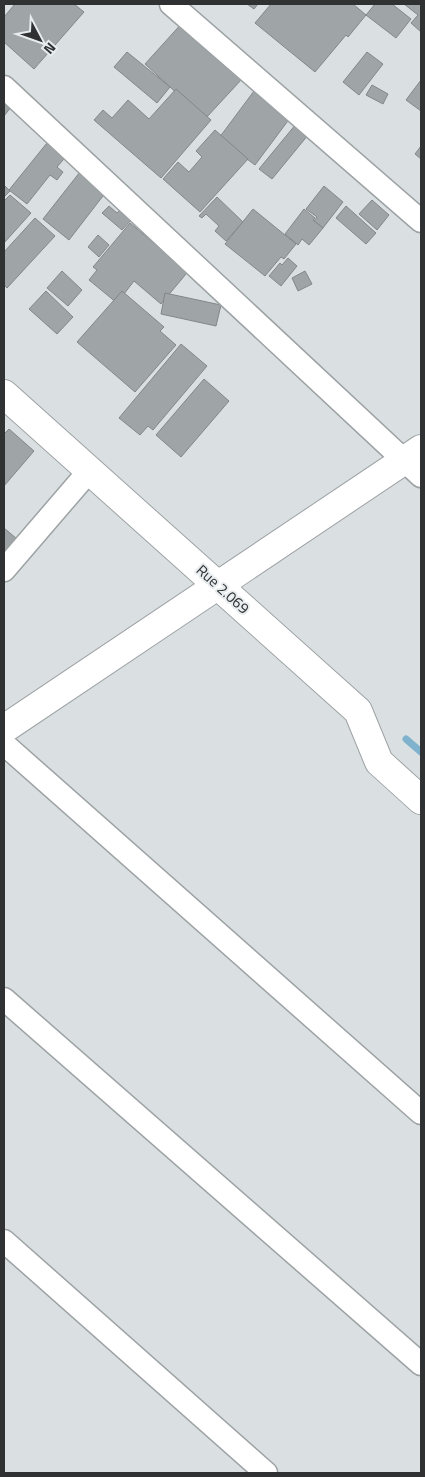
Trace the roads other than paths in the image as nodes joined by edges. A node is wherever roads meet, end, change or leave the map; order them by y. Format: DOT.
graph roads {
  1 [pos="171,4"];
  2 [pos="4,87"];
  3 [pos="421,221"];
  4 [pos="4,394"];
  5 [pos="416,462"];
  6 [pos="90,470"];
  7 [pos="4,570"];
  8 [pos="219,585"];
  9 [pos="4,729"];
  10 [pos="4,744"];
  11 [pos="421,800"];
  12 [pos="4,999"];
  13 [pos="421,1113"];
  14 [pos="4,1241"];
  15 [pos="421,1364"];
  16 [pos="266,1473"];
  1 -- 3 [label="street"];
  2 -- 5 [label="street"];
  4 -- 6 [label="street, Rue 2.069"];
  5 -- 8 [label="street"];
  6 -- 7 [label="street"];
  6 -- 8 [label="street, Rue 2.069"];
  8 -- 9 [label="street"];
  8 -- 11 [label="street, Rue 2.069"];
  10 -- 13 [label="street"];
  12 -- 15 [label="street"];
  14 -- 16 [label="street"];
}
